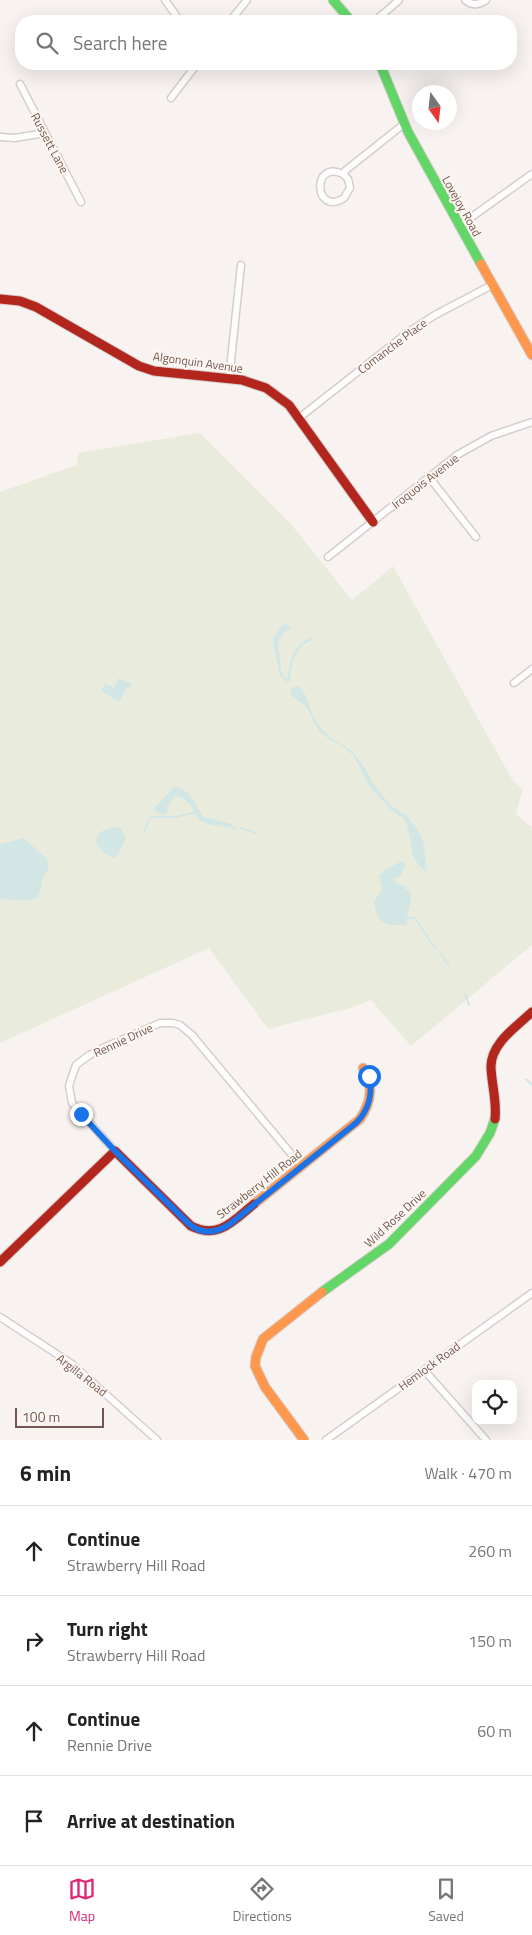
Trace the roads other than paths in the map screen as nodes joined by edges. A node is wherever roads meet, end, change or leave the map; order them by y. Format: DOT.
graph roads {
  1 [pos="165,0"];
  2 [pos="247,0"];
  3 [pos="333,0"];
  4 [pos="399,0"];
  5 [pos="465,0"];
  6 [pos="486,0"];
  7 [pos="176,15"];
  8 [pos="235,15"];
  9 [pos="346,15"];
  10 [pos="382,15"];
  11 [pos="192,70"];
  12 [pos="382,70"];
  13 [pos="20,84"];
  14 [pos="171,98"];
  15 [pos="404,124"];
  16 [pos="45,133"];
  17 [pos="0,138"];
  18 [pos="343,174"];
  19 [pos="532,174"];
  20 [pos="81,202"];
  21 [pos="459,226"];
  22 [pos="241,265"];
  23 [pos="492,285"];
  24 [pos="0,299"];
  25 [pos="532,356"];
  26 [pos="229,378"];
  27 [pos="299,418"];
  28 [pos="532,422"];
  29 [pos="429,477"];
  30 [pos="373,522"];
  31 [pos="476,537"];
  32 [pos="328,557"];
  33 [pos="532,669"];
  34 [pos="514,684"];
  35 [pos="532,1012"];
  36 [pos="363,1068"];
  37 [pos="115,1151"];
  38 [pos="302,1167"];
  39 [pos="0,1262"];
  40 [pos="532,1294"];
  41 [pos="0,1317"];
  42 [pos="424,1370"];
  43 [pos="157,1440"];
  44 [pos="304,1440"];
  45 [pos="326,1440"];
  46 [pos="486,1440"];
  1 -- 7 [label="street"];
  2 -- 8 [label="street"];
  3 -- 9 [label="street"];
  4 -- 10 [label="street"];
  5 -- 6 [label="street"];
  11 -- 14 [label="street"];
  12 -- 15 [label="street, Lovejoy Road"];
  13 -- 16 [label="street, Russett Lane"];
  15 -- 18 [label="street"];
  15 -- 21 [label="street, Lovejoy Road"];
  16 -- 17 [label="street"];
  16 -- 20 [label="street, Russett Lane"];
  18 -- 18 [label="street"];
  19 -- 21 [label="street"];
  21 -- 23 [label="street, Lovejoy Road"];
  22 -- 26 [label="street"];
  23 -- 25 [label="street, Lovejoy Road"];
  23 -- 27 [label="street, Comanche Place"];
  24 -- 26 [label="street, Algonquin Avenue"];
  26 -- 27 [label="street, Algonquin Avenue"];
  27 -- 30 [label="street, Algonquin Avenue"];
  28 -- 29 [label="street, Iroquois Avenue"];
  29 -- 30 [label="street, Iroquois Avenue"];
  29 -- 31 [label="street"];
  30 -- 32 [label="street, Iroquois Avenue"];
  33 -- 34 [label="street"];
  35 -- 44 [label="street, Wild Rose Drive"];
  36 -- 38 [label="street, Strawberry Hill Road"];
  37 -- 38 [label="street, Strawberry Hill Road"];
  37 -- 38 [label="street, Rennie Drive"];
  37 -- 39 [label="street"];
  40 -- 42 [label="street, Hemlock Road"];
  41 -- 43 [label="street, Argilla Road"];
  42 -- 45 [label="street, Hemlock Road"];
  42 -- 46 [label="street"];
}
